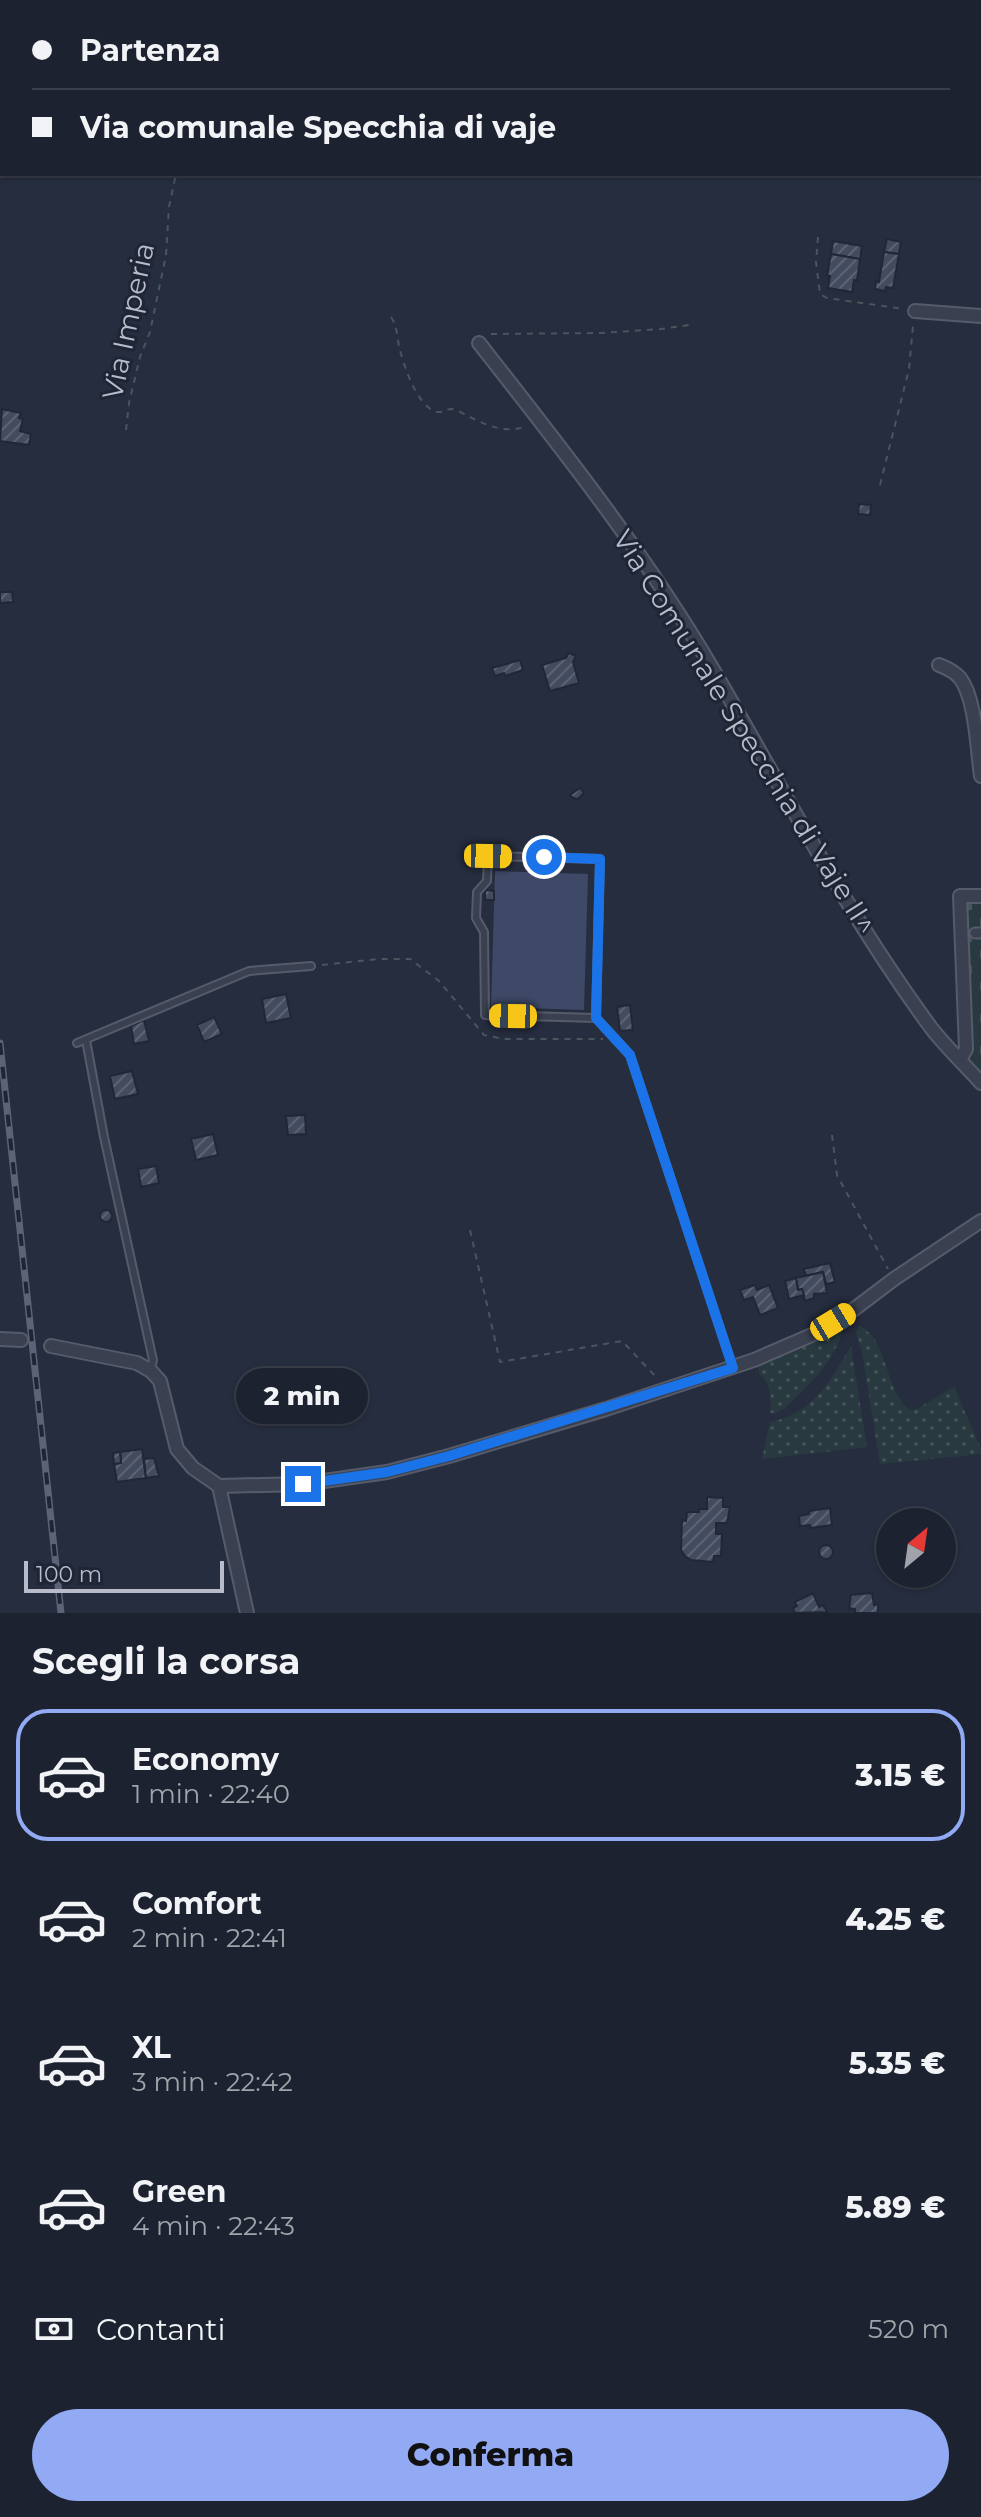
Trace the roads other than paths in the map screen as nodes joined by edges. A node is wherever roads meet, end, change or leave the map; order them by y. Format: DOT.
graph roads {
  1 [pos="915,311"];
  2 [pos="981,316"];
  3 [pos="479,343"];
  4 [pos="939,665"];
  5 [pos="981,776"];
  6 [pos="981,896"];
  7 [pos="311,966"];
  8 [pos="596,1018"];
  9 [pos="86,1040"];
  10 [pos="77,1043"];
  11 [pos="960,1060"];
  12 [pos="981,1083"];
  13 [pos="981,1221"];
  14 [pos="0,1339"];
  15 [pos="21,1340"];
  16 [pos="51,1346"];
  17 [pos="733,1368"];
  18 [pos="151,1371"];
  19 [pos="219,1486"];
  20 [pos="247,1613"];
  1 -- 2 [label="street"];
  3 -- 11 [label="street, Via Comunale Specchia di Vaje II^"];
  4 -- 5 [label="street"];
  6 -- 11 [label="street"];
  7 -- 9 [label="lane"];
  8 -- 8 [label="lane"];
  8 -- 17 [label="lane"];
  9 -- 10 [label="lane"];
  9 -- 18 [label="lane"];
  11 -- 12 [label="street, Via Comunale Specchia di Vaje II^"];
  13 -- 17 [label="street"];
  14 -- 15 [label="street"];
  16 -- 18 [label="street"];
  17 -- 19 [label="street"];
  18 -- 19 [label="street"];
  19 -- 20 [label="street"];
}
